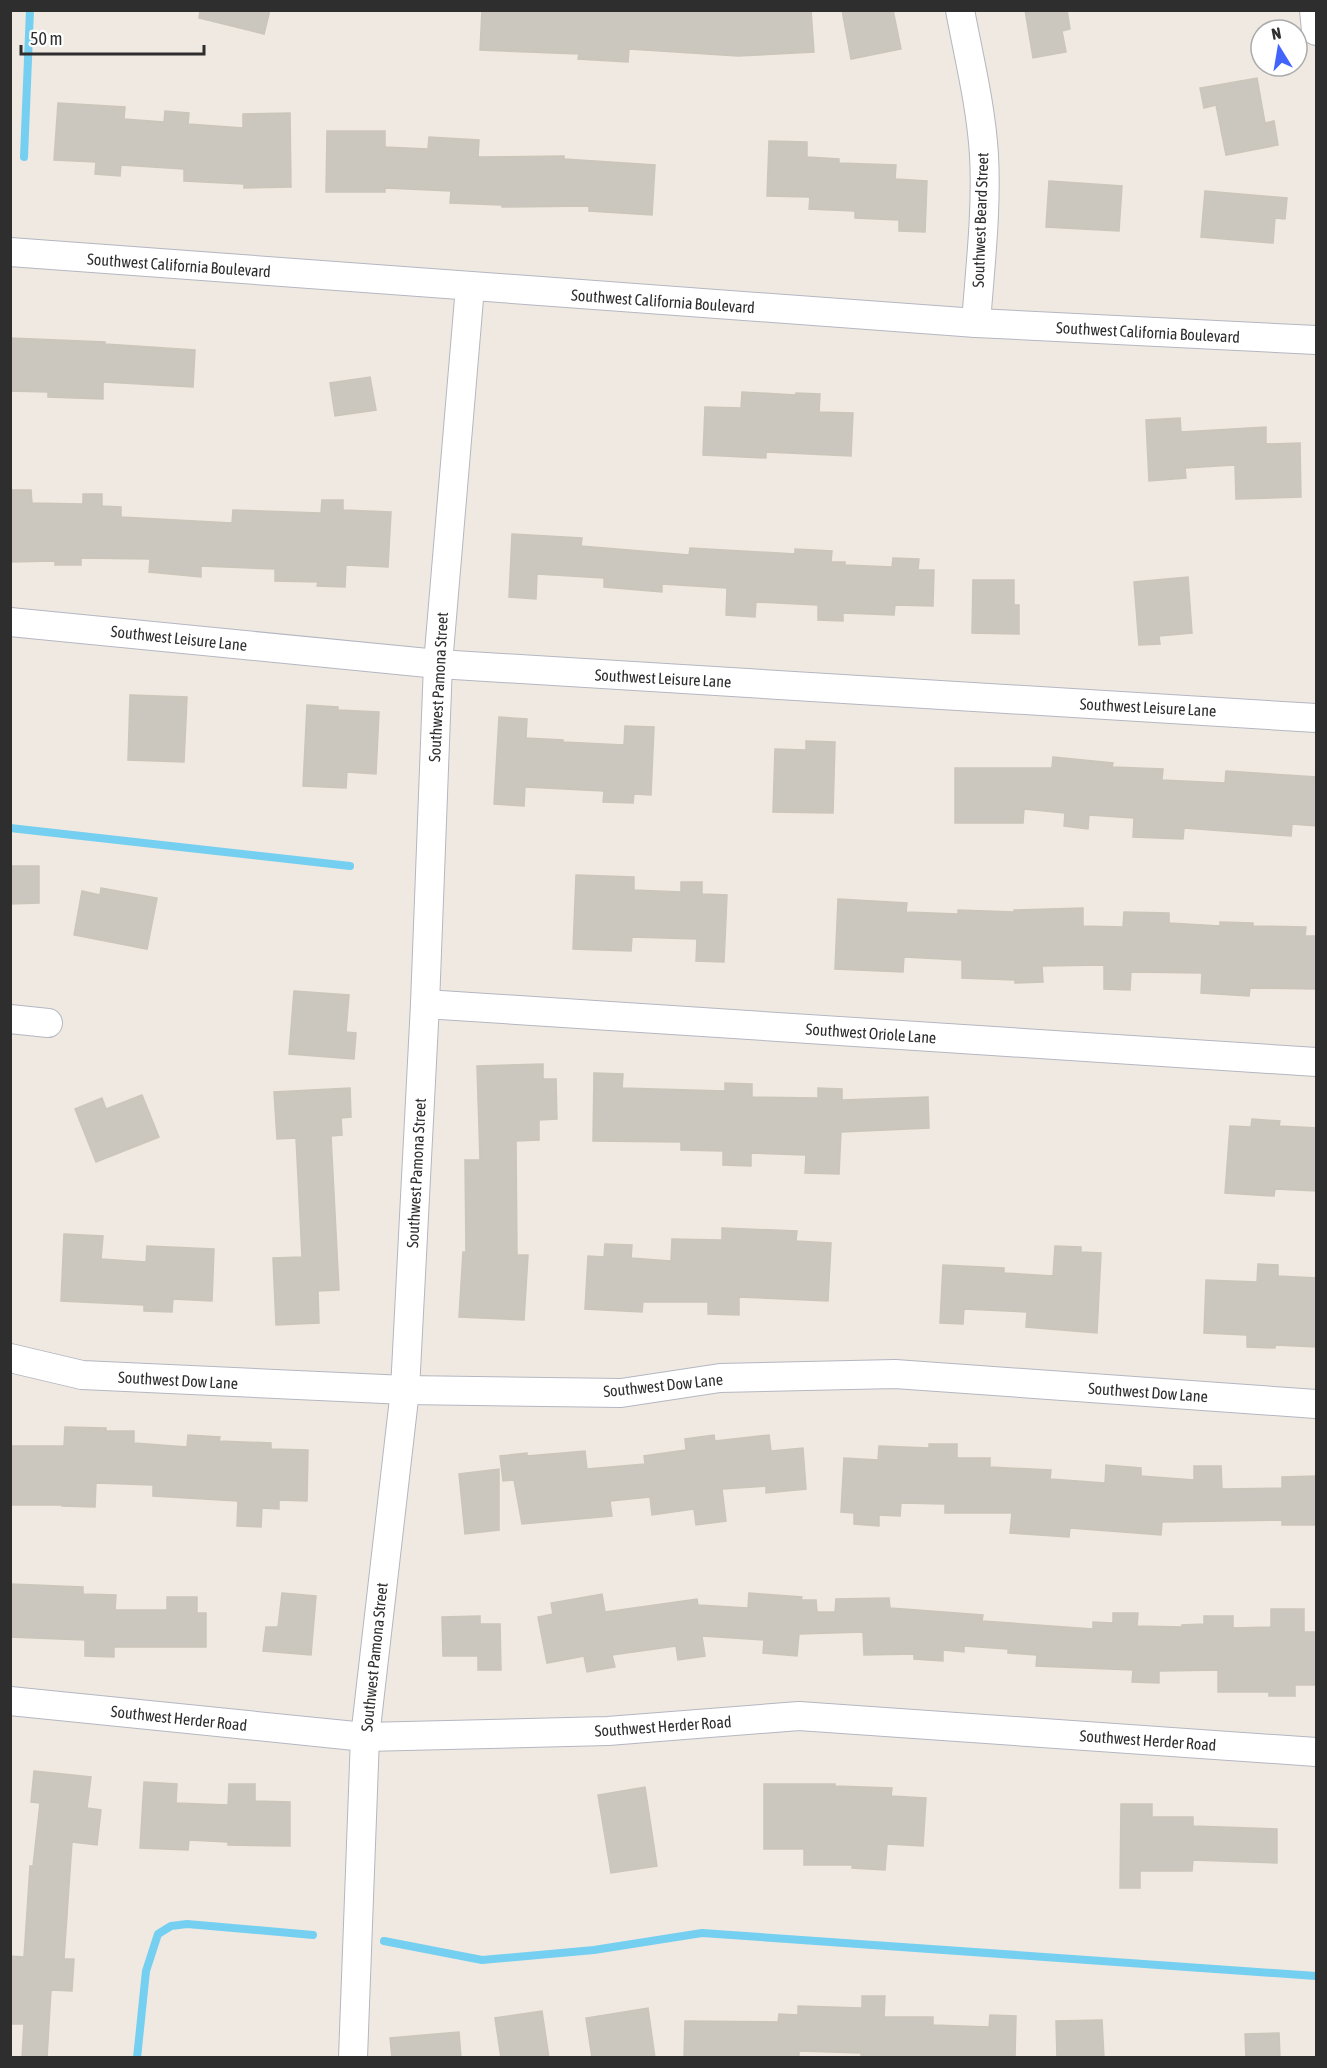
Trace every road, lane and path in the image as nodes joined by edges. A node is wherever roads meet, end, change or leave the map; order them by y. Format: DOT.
graph roads {
  1 [pos="960,10"];
  2 [pos="1314,10"];
  3 [pos="1317,31"];
  4 [pos="10,252"];
  5 [pos="470,287"];
  6 [pos="976,323"];
  7 [pos="1317,340"];
  8 [pos="10,622"];
  9 [pos="438,664"];
  10 [pos="1317,718"];
  11 [pos="425,1004"];
  12 [pos="10,1019"];
  13 [pos="48,1023"];
  14 [pos="1317,1062"];
  15 [pos="10,1358"];
  16 [pos="405,1390"];
  17 [pos="1317,1404"];
  18 [pos="10,1701"];
  19 [pos="365,1737"];
  20 [pos="1317,1752"];
  21 [pos="353,2058"];
  1 -- 6 [label="street, Southwest Beard Street"];
  2 -- 3 [label="street"];
  4 -- 5 [label="street, Southwest California Boulevard"];
  5 -- 6 [label="street, Southwest California Boulevard"];
  5 -- 9 [label="street, Southwest Pamona Street"];
  6 -- 7 [label="street, Southwest California Boulevard"];
  8 -- 9 [label="street, Southwest Leisure Lane"];
  9 -- 10 [label="street, Southwest Leisure Lane"];
  9 -- 11 [label="street, Southwest Pamona Street"];
  11 -- 14 [label="street, Southwest Oriole Lane"];
  11 -- 16 [label="street, Southwest Pamona Street"];
  12 -- 13 [label="street"];
  15 -- 16 [label="street, Southwest Dow Lane"];
  16 -- 17 [label="street, Southwest Dow Lane"];
  16 -- 19 [label="street, Southwest Pamona Street"];
  18 -- 19 [label="street, Southwest Herder Road"];
  19 -- 20 [label="street, Southwest Herder Road"];
  19 -- 21 [label="street, Southwest Pamona Street"];
}
